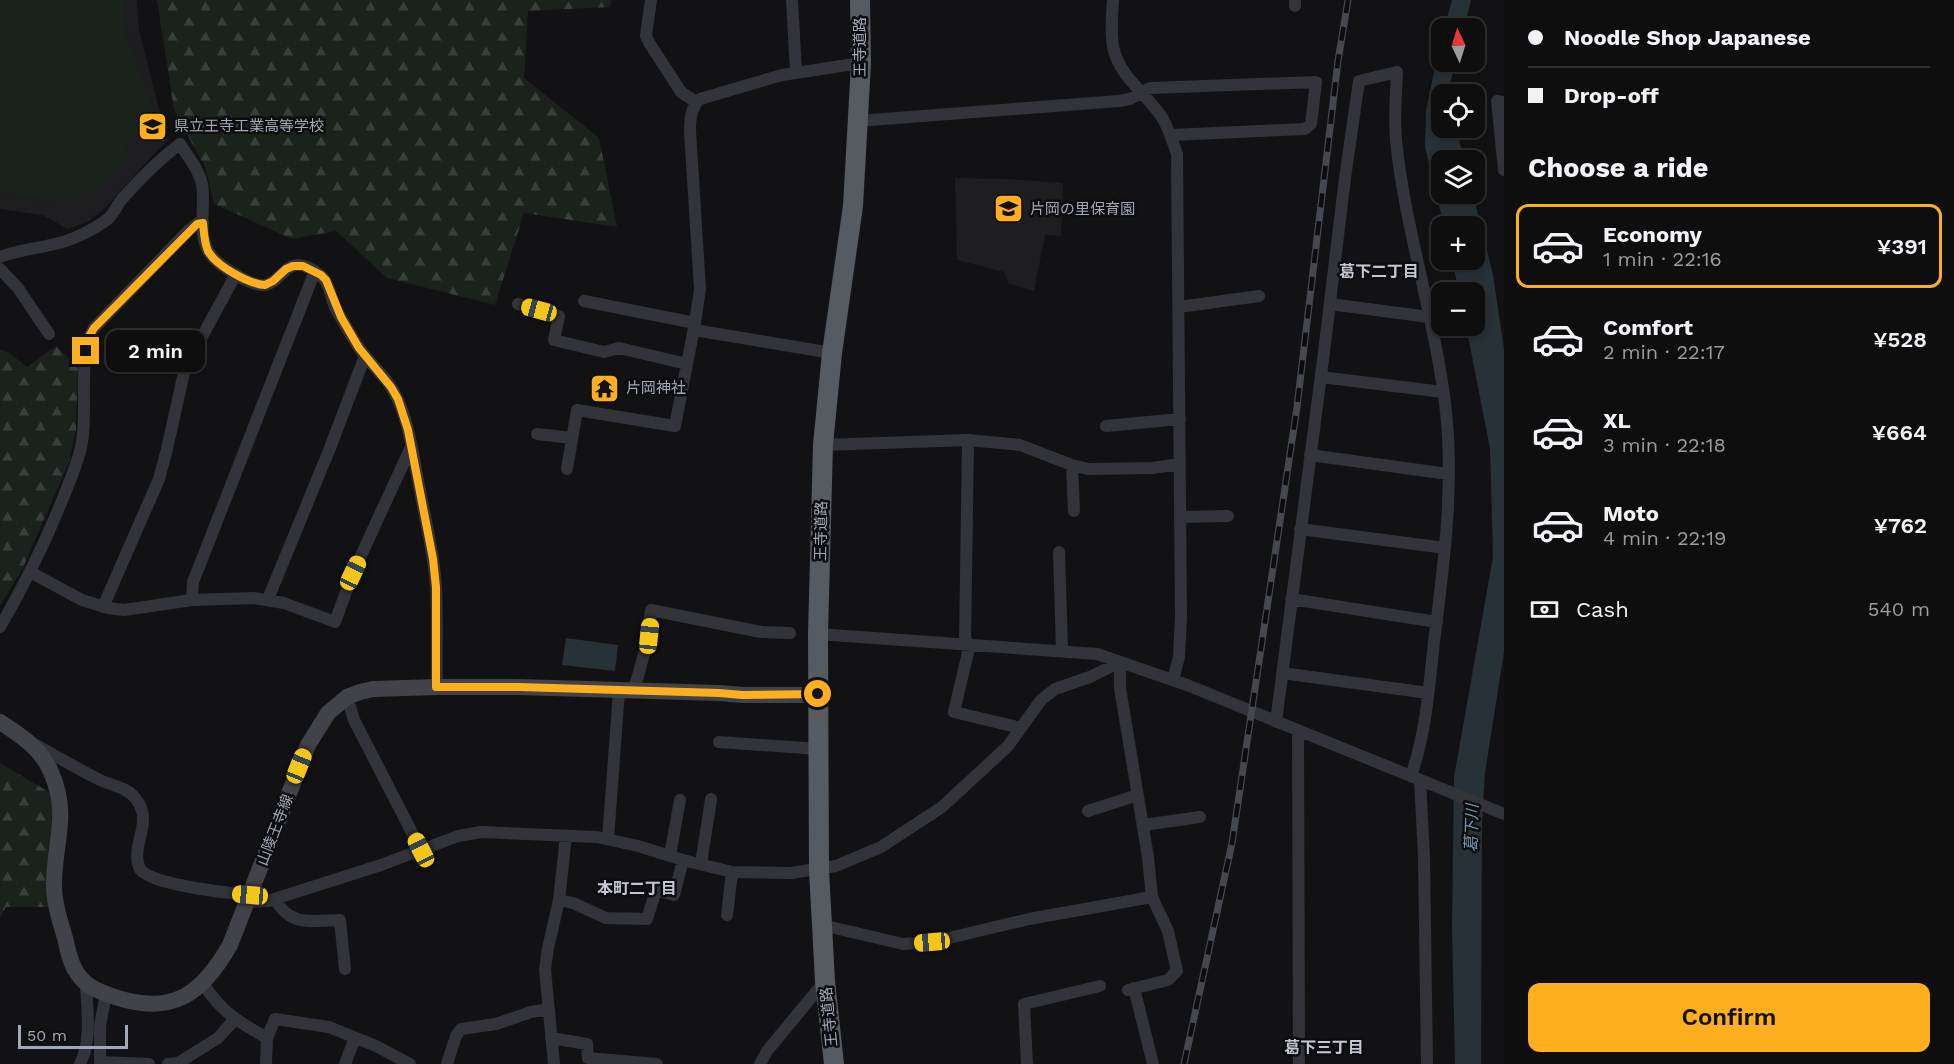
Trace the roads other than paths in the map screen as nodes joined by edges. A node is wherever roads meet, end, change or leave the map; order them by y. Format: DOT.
graph roads {
  1 [pos="651,0"];
  2 [pos="792,0"];
  3 [pos="860,0"];
  4 [pos="1113,0"];
  5 [pos="861,63"];
  6 [pos="796,72"];
  7 [pos="1141,93"];
  8 [pos="696,102"];
  9 [pos="1504,102"];
  10 [pos="857,121"];
  11 [pos="1171,135"];
  12 [pos="1504,170"];
  13 [pos="203,223"];
  14 [pos="0,257"];
  15 [pos="0,268"];
  16 [pos="315,272"];
  17 [pos="236,274"];
  18 [pos="1258,297"];
  19 [pos="584,301"];
  20 [pos="518,304"];
  21 [pos="1330,304"];
  22 [pos="1179,307"];
  23 [pos="1429,317"];
  24 [pos="694,326"];
  25 [pos="49,334"];
  26 [pos="832,354"];
  27 [pos="365,356"];
  28 [pos="687,364"];
  29 [pos="1321,377"];
  30 [pos="1443,392"];
  31 [pos="1180,419"];
  32 [pos="1106,426"];
  33 [pos="537,434"];
  34 [pos="572,438"];
  35 [pos="968,440"];
  36 [pos="823,445"];
  37 [pos="411,447"];
  38 [pos="1310,455"];
  39 [pos="1180,464"];
  40 [pos="1072,465"];
  41 [pos="567,469"];
  42 [pos="1448,474"];
  43 [pos="1074,511"];
  44 [pos="1228,516"];
  45 [pos="1180,517"];
  46 [pos="1300,529"];
  47 [pos="1445,548"];
  48 [pos="1059,552"];
  49 [pos="30,572"];
  50 [pos="268,599"];
  51 [pos="1291,599"];
  52 [pos="192,600"];
  53 [pos="102,607"];
  54 [pos="1437,622"];
  55 [pos="0,627"];
  56 [pos="790,633"];
  57 [pos="818,634"];
  58 [pos="967,644"];
  59 [pos="1062,650"];
  60 [pos="1120,662"];
  61 [pos="1282,673"];
  62 [pos="1173,680"];
  63 [pos="436,687"];
  64 [pos="626,691"];
  65 [pos="1428,693"];
  66 [pos="818,694"];
  67 [pos="346,697"];
  68 [pos="0,722"];
  69 [pos="1276,722"];
  70 [pos="1021,728"];
  71 [pos="1298,730"];
  72 [pos="30,742"];
  73 [pos="719,742"];
  74 [pos="819,749"];
  75 [pos="1415,778"];
  76 [pos="1138,795"];
  77 [pos="711,799"];
  78 [pos="680,800"];
  79 [pos="1088,811"];
  80 [pos="1504,814"];
  81 [pos="1200,817"];
  82 [pos="1143,825"];
  83 [pos="566,836"];
  84 [pos="608,839"];
  85 [pos="421,850"];
  86 [pos="676,858"];
  87 [pos="701,864"];
  88 [pos="819,870"];
  89 [pos="732,872"];
  90 [pos="1152,897"];
  91 [pos="248,899"];
  92 [pos="275,899"];
  93 [pos="559,900"];
  94 [pos="727,915"];
  95 [pos="822,925"];
  96 [pos="345,969"];
  97 [pos="825,981"];
  98 [pos="86,984"];
  99 [pos="203,984"];
  100 [pos="1100,986"];
  101 [pos="106,993"];
  102 [pos="549,1009"];
  103 [pos="234,1020"];
  104 [pos="267,1038"];
  105 [pos="356,1038"];
  106 [pos="551,1038"];
  107 [pos="80,1064"];
  108 [pos="149,1064"];
  109 [pos="168,1064"];
  110 [pos="266,1064"];
  111 [pos="345,1064"];
  112 [pos="410,1064"];
  113 [pos="447,1064"];
  114 [pos="554,1064"];
  115 [pos="657,1064"];
  116 [pos="760,1064"];
  117 [pos="834,1064"];
  118 [pos="1027,1064"];
  119 [pos="1153,1064"];
  120 [pos="1299,1064"];
  121 [pos="1427,1064"];
  1 -- 8 [label="street"];
  2 -- 6 [label="street"];
  3 -- 5 [label="highway, 王寺道路"];
  4 -- 7 [label="street"];
  5 -- 6 [label="street"];
  5 -- 10 [label="highway, 王寺道路"];
  6 -- 8 [label="street"];
  7 -- 10 [label="street"];
  7 -- 11 [label="street"];
  7 -- 11 [label="street"];
  8 -- 24 [label="street"];
  9 -- 12 [label="street"];
  10 -- 26 [label="highway, 王寺道路"];
  11 -- 22 [label="street"];
  13 -- 14 [label="street"];
  13 -- 17 [label="street"];
  13 -- 49 [label="street"];
  15 -- 25 [label="street"];
  16 -- 17 [label="street"];
  16 -- 27 [label="street"];
  16 -- 52 [label="street"];
  17 -- 53 [label="street"];
  18 -- 22 [label="street"];
  19 -- 24 [label="street"];
  20 -- 28 [label="street"];
  21 -- 23 [label="street"];
  21 -- 23 [label="street"];
  21 -- 29 [label="street"];
  22 -- 31 [label="street"];
  23 -- 30 [label="street"];
  24 -- 26 [label="street"];
  24 -- 28 [label="street"];
  26 -- 36 [label="highway, 王寺道路"];
  27 -- 37 [label="street"];
  27 -- 50 [label="street"];
  28 -- 34 [label="street"];
  29 -- 30 [label="street"];
  29 -- 38 [label="street"];
  30 -- 42 [label="street"];
  31 -- 32 [label="street"];
  31 -- 39 [label="street"];
  33 -- 34 [label="street"];
  34 -- 41 [label="street"];
  35 -- 36 [label="street"];
  35 -- 40 [label="street"];
  35 -- 58 [label="street"];
  36 -- 57 [label="highway, 王寺道路"];
  37 -- 50 [label="street"];
  37 -- 63 [label="street"];
  38 -- 42 [label="street"];
  38 -- 46 [label="street"];
  39 -- 40 [label="street"];
  39 -- 45 [label="street"];
  40 -- 43 [label="street"];
  42 -- 47 [label="street"];
  44 -- 45 [label="street"];
  45 -- 62 [label="street"];
  46 -- 47 [label="street"];
  46 -- 51 [label="street"];
  47 -- 54 [label="street"];
  48 -- 59 [label="street"];
  49 -- 53 [label="street"];
  49 -- 55 [label="street"];
  50 -- 52 [label="street"];
  51 -- 54 [label="street"];
  51 -- 61 [label="street"];
  52 -- 53 [label="street"];
  54 -- 65 [label="street"];
  56 -- 64 [label="street"];
  57 -- 58 [label="street"];
  57 -- 66 [label="highway, 王寺道路"];
  58 -- 59 [label="street"];
  58 -- 70 [label="street"];
  59 -- 60 [label="street"];
  60 -- 62 [label="street"];
  60 -- 70 [label="street"];
  60 -- 76 [label="street"];
  61 -- 65 [label="street"];
  61 -- 69 [label="street"];
  62 -- 69 [label="street"];
  63 -- 64 [label="main road, 山陵王寺線"];
  63 -- 67 [label="main road, 山陵王寺線"];
  64 -- 66 [label="main road, 山陵王寺線"];
  64 -- 84 [label="street"];
  65 -- 75 [label="street"];
  66 -- 74 [label="highway, 王寺道路"];
  67 -- 85 [label="street"];
  67 -- 91 [label="main road, 山陵王寺線"];
  68 -- 72 [label="main road"];
  69 -- 71 [label="street"];
  70 -- 88 [label="street"];
  71 -- 75 [label="street"];
  71 -- 120 [label="street"];
  72 -- 91 [label="street"];
  72 -- 98 [label="main road"];
  73 -- 74 [label="street"];
  74 -- 88 [label="highway, 王寺道路"];
  75 -- 80 [label="street"];
  75 -- 121 [label="street"];
  76 -- 79 [label="street"];
  76 -- 82 [label="street"];
  77 -- 87 [label="street"];
  78 -- 86 [label="street"];
  81 -- 82 [label="street"];
  82 -- 90 [label="street"];
  83 -- 84 [label="street"];
  83 -- 85 [label="street"];
  83 -- 93 [label="street"];
  84 -- 86 [label="street"];
  85 -- 92 [label="street"];
  86 -- 87 [label="street"];
  86 -- 93 [label="street"];
  87 -- 89 [label="street"];
  88 -- 89 [label="street"];
  88 -- 95 [label="highway, 王寺道路"];
  89 -- 94 [label="street"];
  90 -- 95 [label="street"];
  90 -- 119 [label="street"];
  91 -- 92 [label="street"];
  91 -- 99 [label="main road, 山陵王寺線"];
  92 -- 96 [label="street"];
  93 -- 102 [label="street"];
  95 -- 97 [label="highway, 王寺道路"];
  97 -- 116 [label="street"];
  97 -- 117 [label="highway, 王寺道路"];
  98 -- 101 [label="main road, 山陵王寺線"];
  98 -- 107 [label="street"];
  99 -- 101 [label="main road, 山陵王寺線"];
  99 -- 103 [label="street"];
  100 -- 118 [label="street"];
  101 -- 108 [label="street"];
  102 -- 106 [label="street"];
  102 -- 113 [label="street"];
  103 -- 104 [label="street"];
  103 -- 109 [label="street"];
  104 -- 105 [label="street"];
  104 -- 110 [label="street"];
  105 -- 111 [label="street"];
  105 -- 112 [label="street"];
  106 -- 114 [label="street"];
  106 -- 115 [label="street"];
}
